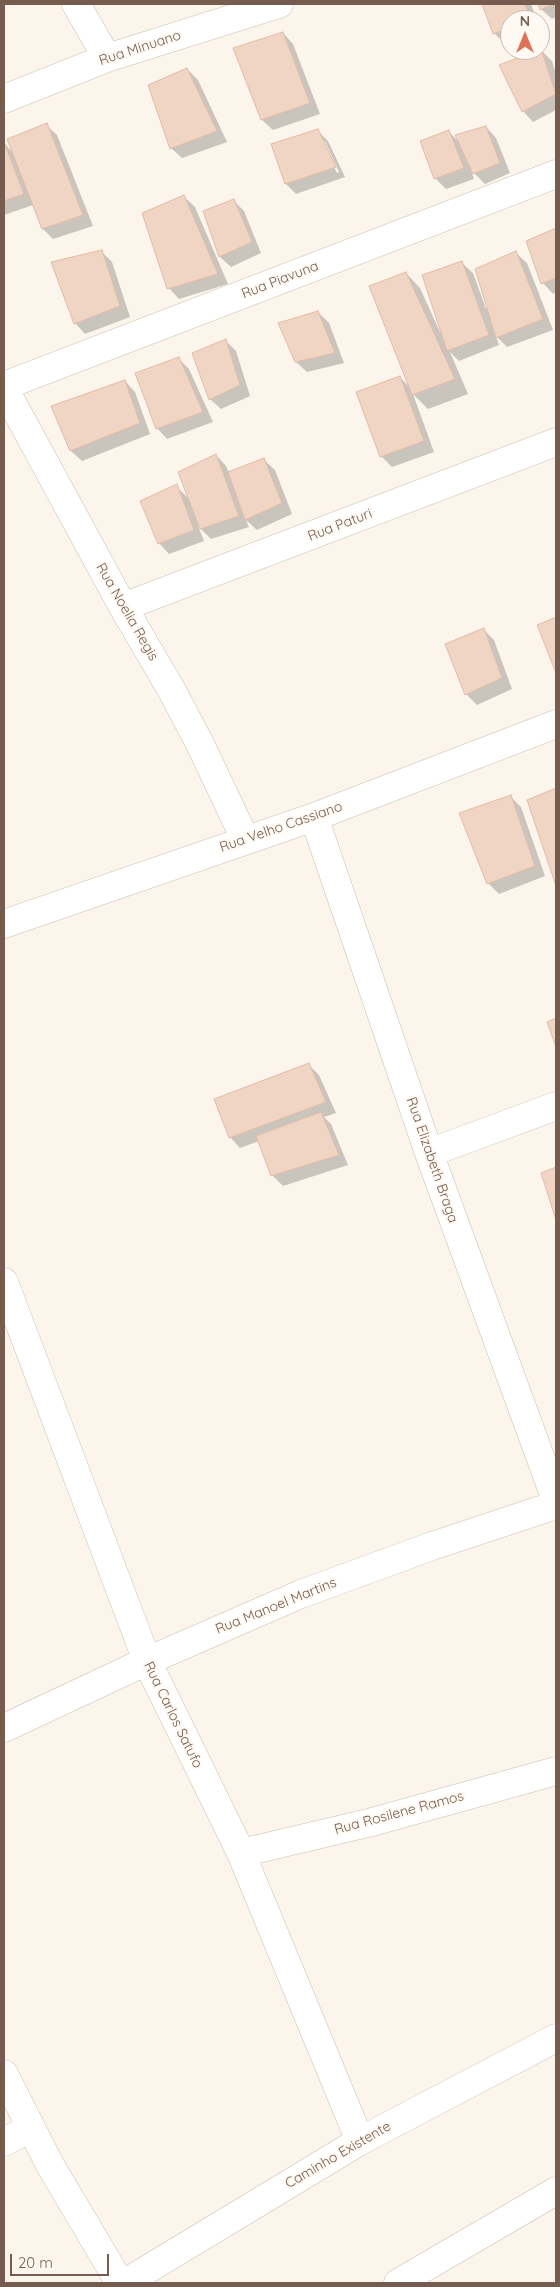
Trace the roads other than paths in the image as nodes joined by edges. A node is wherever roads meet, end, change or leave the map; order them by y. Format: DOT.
graph roads {
  1 [pos="76,4"];
  2 [pos="279,4"];
  3 [pos="107,58"];
  4 [pos="4,99"];
  5 [pos="556,174"];
  6 [pos="4,386"];
  7 [pos="556,442"];
  8 [pos="123,607"];
  9 [pos="556,724"];
  10 [pos="314,817"];
  11 [pos="245,839"];
  12 [pos="4,924"];
  13 [pos="556,1106"];
  14 [pos="429,1153"];
  15 [pos="4,1282"];
  16 [pos="556,1500"];
  17 [pos="556,1505"];
  18 [pos="146,1661"];
  19 [pos="4,1728"];
  20 [pos="556,1771"];
  21 [pos="241,1853"];
  22 [pos="556,2038"];
  23 [pos="4,2074"];
  24 [pos="31,2128"];
  25 [pos="360,2141"];
  26 [pos="4,2142"];
  27 [pos="556,2191"];
  28 [pos="120,2283"];
  29 [pos="125,2283"];
  30 [pos="398,2283"];
  1 -- 3 [label="street"];
  2 -- 3 [label="street, Rua Minuano"];
  3 -- 4 [label="street, Rua Minuano"];
  5 -- 6 [label="street, Rua Piavuna"];
  6 -- 8 [label="street, Rua Noelia Regis"];
  7 -- 8 [label="street, Rua Paturi"];
  8 -- 11 [label="street, Rua Noelia Regis"];
  9 -- 10 [label="street, Rua Velho Cassiano"];
  10 -- 11 [label="street, Rua Velho Cassiano"];
  10 -- 14 [label="street, Rua Elizabeth Braga"];
  11 -- 12 [label="street, Rua Velho Cassiano"];
  13 -- 14 [label="street"];
  14 -- 16 [label="street, Rua Elizabeth Braga"];
  15 -- 18 [label="street, Rua Carlos Satufo"];
  17 -- 18 [label="street, Rua Manoel Martins"];
  18 -- 19 [label="street, Rua Manoel Martins"];
  18 -- 21 [label="street, Rua Carlos Satufo"];
  20 -- 21 [label="street, Rua Rosilene Ramos"];
  21 -- 25 [label="street, Rua Carlos Satufo"];
  22 -- 25 [label="street, Caminho Existente"];
  23 -- 24 [label="street"];
  24 -- 26 [label="street"];
  24 -- 28 [label="street"];
  25 -- 29 [label="street, Caminho Existente"];
  27 -- 30 [label="street"];
}
